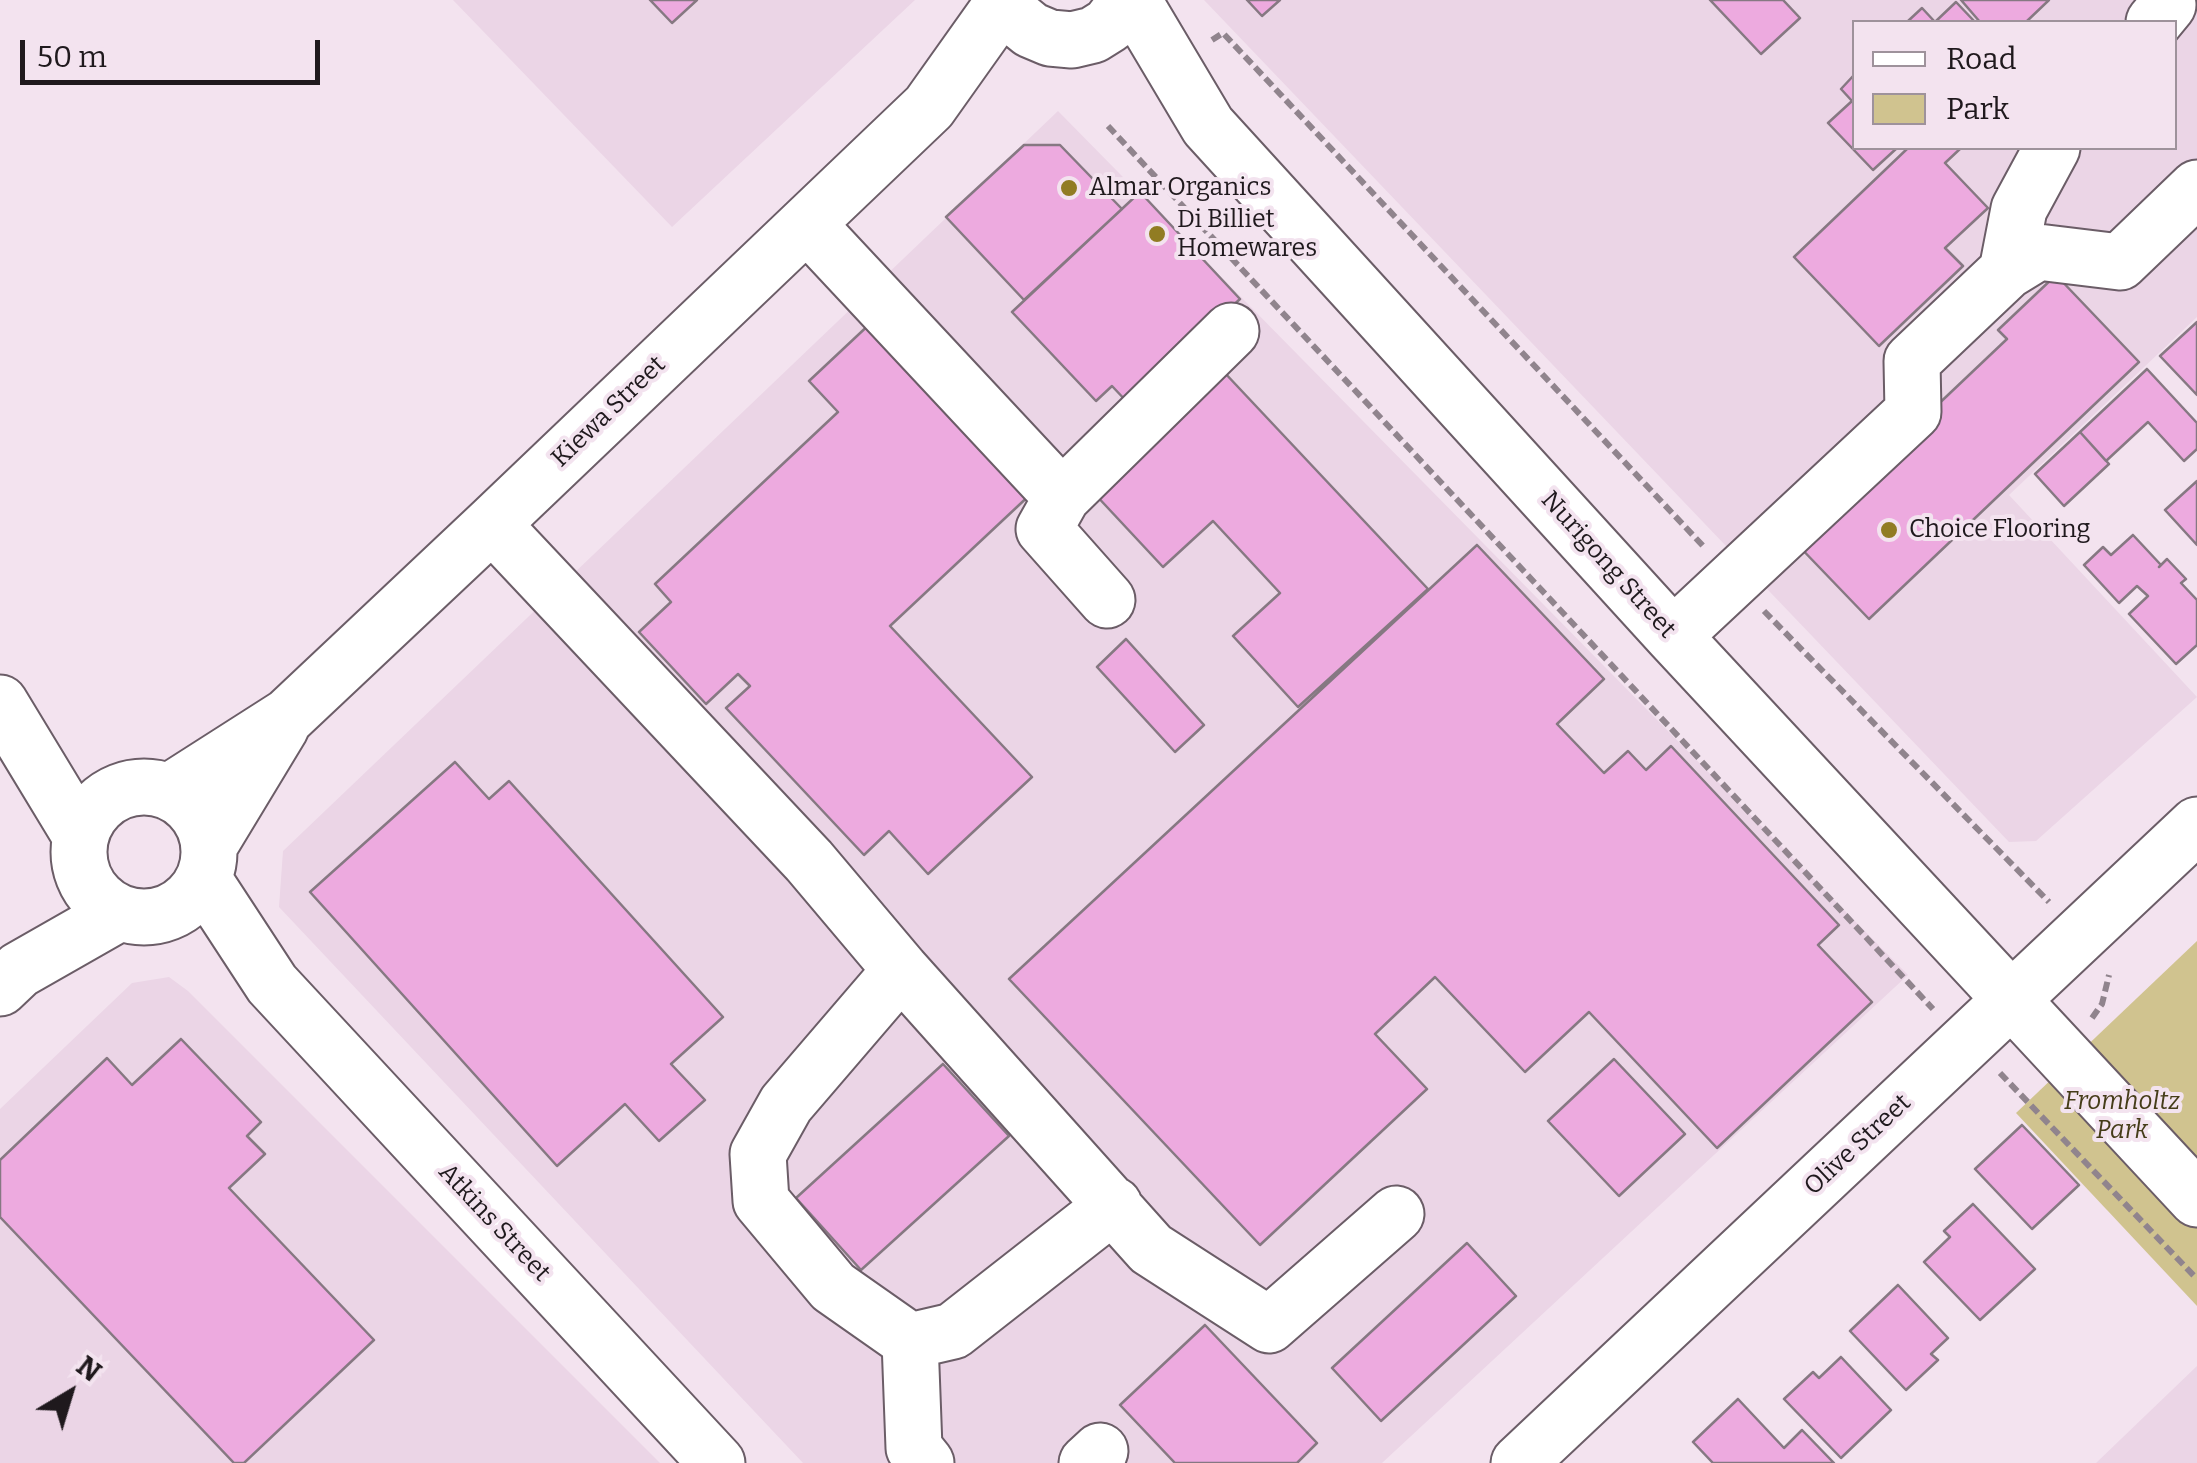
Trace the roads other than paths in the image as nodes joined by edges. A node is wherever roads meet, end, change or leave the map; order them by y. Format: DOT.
graph roads {
  1 [pos="1005,0"];
  2 [pos="1101,18"];
  3 [pos="930,107"];
  4 [pos="2051,150"];
  5 [pos="2197,188"];
  6 [pos="807,224"];
  7 [pos="2006,271"];
  8 [pos="1231,331"];
  9 [pos="1062,497"];
  10 [pos="492,524"];
  11 [pos="1108,600"];
  12 [pos="1673,636"];
  13 [pos="0,702"];
  14 [pos="288,716"];
  15 [pos="145,791"];
  16 [pos="2197,825"];
  17 [pos="80,852"];
  18 [pos="206,863"];
  19 [pos="135,915"];
  20 [pos="902,970"];
  21 [pos="10,979"];
  22 [pos="272,984"];
  23 [pos="2012,1001"];
  24 [pos="2197,1200"];
  25 [pos="1114,1205"];
  26 [pos="1396,1214"];
  27 [pos="910,1341"];
  28 [pos="717,1463"];
  29 [pos="926,1463"];
  30 [pos="1519,1463"];
  1 -- 2 [label="street"];
  1 -- 3 [label="street, Kiewa Street"];
  2 -- 3 [label="street, Kiewa Street"];
  2 -- 12 [label="street, Nurigong Street"];
  3 -- 6 [label="street, Kiewa Street"];
  4 -- 7 [label="street"];
  5 -- 7 [label="street"];
  6 -- 9 [label="street"];
  6 -- 10 [label="street, Kiewa Street"];
  7 -- 12 [label="street"];
  8 -- 9 [label="street"];
  9 -- 11 [label="street"];
  10 -- 14 [label="street, Kiewa Street"];
  10 -- 20 [label="street"];
  12 -- 23 [label="street, Nurigong Street"];
  13 -- 15 [label="street"];
  13 -- 17 [label="street"];
  14 -- 15 [label="street, Kiewa Street"];
  14 -- 18 [label="street, Kiewa Street"];
  15 -- 17 [label="street"];
  15 -- 18 [label="street"];
  16 -- 23 [label="street, Olive Street"];
  17 -- 19 [label="street"];
  17 -- 21 [label="street"];
  18 -- 19 [label="street"];
  18 -- 22 [label="street, Atkins Street"];
  19 -- 21 [label="street"];
  19 -- 22 [label="street, Atkins Street"];
  20 -- 25 [label="street"];
  20 -- 27 [label="street"];
  22 -- 28 [label="street, Atkins Street"];
  23 -- 24 [label="street, Nurigong Street"];
  23 -- 30 [label="street, Olive Street"];
  25 -- 26 [label="street"];
  25 -- 27 [label="street"];
  27 -- 29 [label="street"];
}
